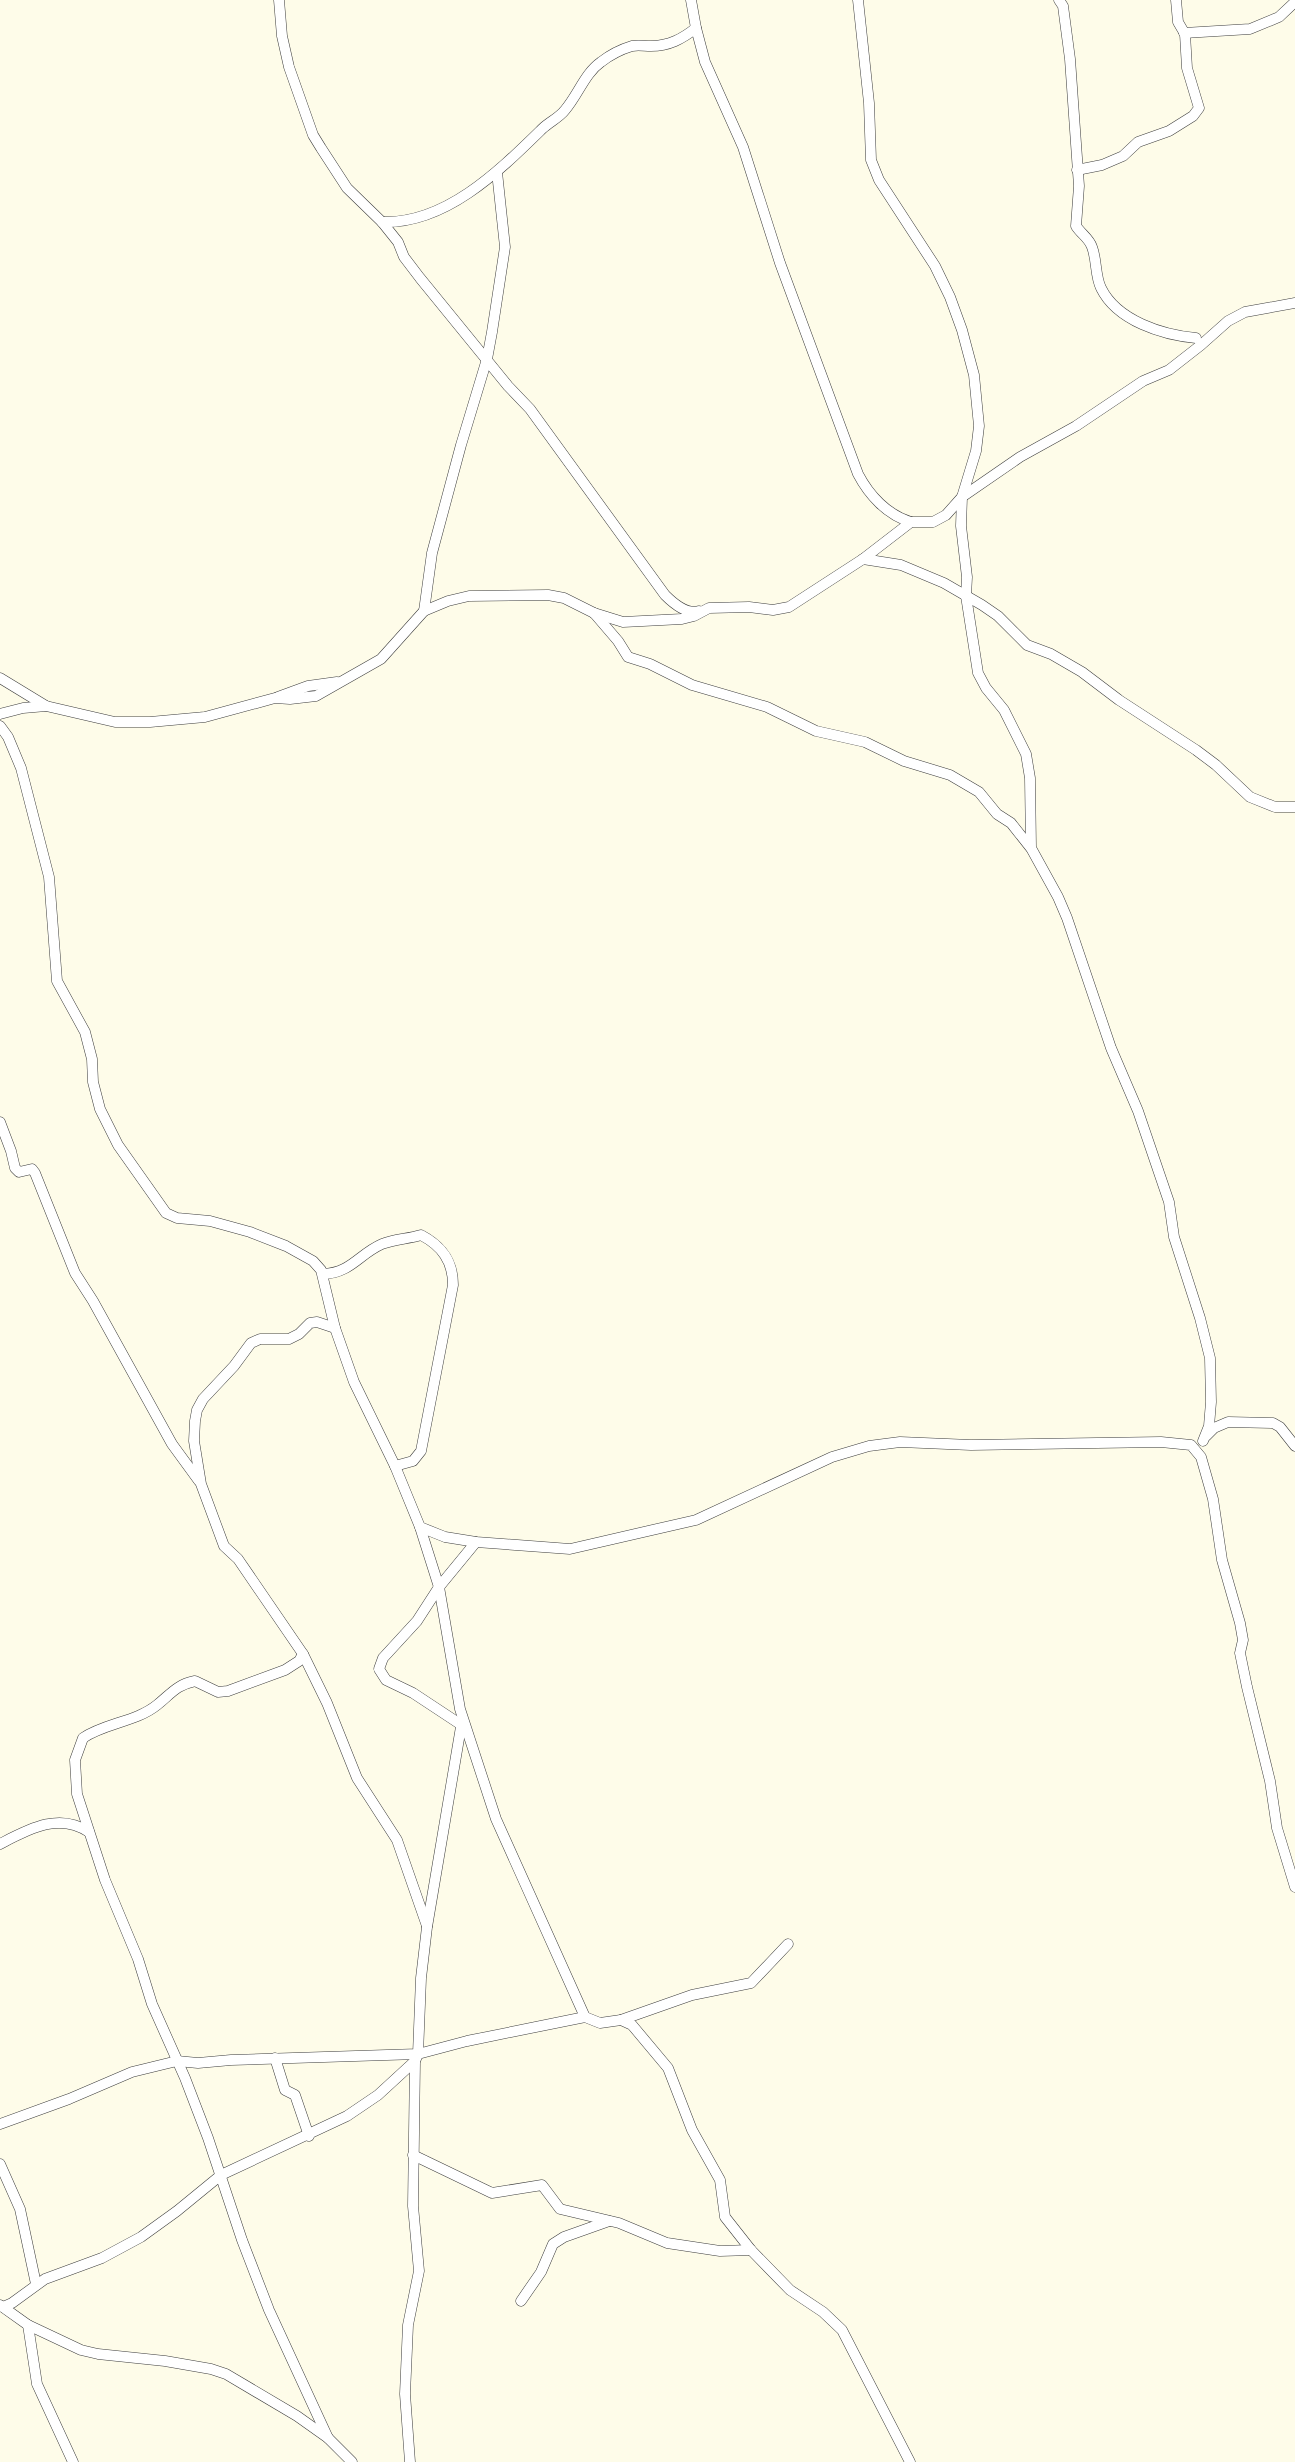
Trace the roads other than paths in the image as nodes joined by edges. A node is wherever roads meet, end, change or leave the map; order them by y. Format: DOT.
graph roads {
  1 [pos="279,0"];
  2 [pos="691,0"];
  3 [pos="858,0"];
  4 [pos="1059,0"];
  5 [pos="1176,0"];
  6 [pos="1295,2"];
  7 [pos="696,28"];
  8 [pos="1184,33"];
  9 [pos="1077,170"];
  10 [pos="497,172"];
  11 [pos="382,222"];
  12 [pos="1295,303"];
  13 [pos="1196,338"];
  14 [pos="487,359"];
  15 [pos="962,497"];
  16 [pos="911,522"];
  17 [pos="863,559"];
  18 [pos="966,596"];
  19 [pos="673,604"];
  20 [pos="709,608"];
  21 [pos="424,611"];
  22 [pos="594,613"];
  23 [pos="682,619"];
  24 [pos="0,678"];
  25 [pos="46,706"];
  26 [pos="0,714"];
  27 [pos="0,726"];
  28 [pos="1295,807"];
  29 [pos="1031,848"];
  30 [pos="0,1122"];
  31 [pos="323,1274"];
  32 [pos="335,1328"];
  33 [pos="1199,1444"];
  34 [pos="1295,1446"];
  35 [pos="396,1466"];
  36 [pos="200,1484"];
  37 [pos="420,1527"];
  38 [pos="476,1542"];
  39 [pos="439,1587"];
  40 [pos="303,1654"];
  41 [pos="460,1709"];
  42 [pos="462,1726"];
  43 [pos="89,1832"];
  44 [pos="0,1844"];
  45 [pos="1295,1887"];
  46 [pos="427,1927"];
  47 [pos="788,1944"];
  48 [pos="585,2017"];
  49 [pos="621,2020"];
  50 [pos="416,2057"];
  51 [pos="275,2058"];
  52 [pos="177,2061"];
  53 [pos="0,2124"];
  54 [pos="309,2136"];
  55 [pos="413,2155"];
  56 [pos="0,2164"];
  57 [pos="221,2174"];
  58 [pos="610,2221"];
  59 [pos="752,2250"];
  60 [pos="36,2284"];
  61 [pos="521,2301"];
  62 [pos="1,2306"];
  63 [pos="28,2325"];
  64 [pos="328,2438"];
  65 [pos="73,2462"];
  66 [pos="352,2462"];
  67 [pos="410,2462"];
  68 [pos="910,2462"];
  1 -- 11 [label="street"];
  2 -- 7 [label="street"];
  3 -- 15 [label="street"];
  4 -- 9 [label="street"];
  5 -- 8 [label="street"];
  6 -- 8 [label="street"];
  7 -- 10 [label="street"];
  7 -- 16 [label="street"];
  8 -- 9 [label="street"];
  9 -- 13 [label="street"];
  10 -- 11 [label="street"];
  10 -- 14 [label="street"];
  11 -- 14 [label="street"];
  12 -- 15 [label="street"];
  14 -- 19 [label="street"];
  14 -- 21 [label="street"];
  15 -- 16 [label="street"];
  15 -- 18 [label="street"];
  16 -- 17 [label="street"];
  17 -- 18 [label="street"];
  17 -- 20 [label="street"];
  18 -- 28 [label="street"];
  18 -- 29 [label="street"];
  19 -- 20 [label="street"];
  19 -- 23 [label="street"];
  20 -- 23 [label="street"];
  21 -- 22 [label="street"];
  21 -- 25 [label="street"];
  22 -- 23 [label="street"];
  22 -- 29 [label="street"];
  24 -- 25 [label="street"];
  25 -- 26 [label="street"];
  27 -- 31 [label="street"];
  29 -- 33 [label="street"];
  30 -- 36 [label="street"];
  31 -- 32 [label="street"];
  31 -- 35 [label="street"];
  32 -- 35 [label="street"];
  32 -- 36 [label="street"];
  33 -- 34 [label="street"];
  33 -- 38 [label="street"];
  33 -- 45 [label="street"];
  35 -- 37 [label="street"];
  36 -- 40 [label="street"];
  37 -- 38 [label="street"];
  37 -- 39 [label="street"];
  38 -- 39 [label="street"];
  39 -- 41 [label="street"];
  39 -- 42 [label="street"];
  40 -- 43 [label="street"];
  40 -- 46 [label="street"];
  41 -- 42 [label="street"];
  41 -- 48 [label="street"];
  42 -- 46 [label="street"];
  43 -- 44 [label="street"];
  43 -- 52 [label="street"];
  46 -- 50 [label="street"];
  47 -- 49 [label="street"];
  48 -- 49 [label="street"];
  48 -- 50 [label="street"];
  49 -- 59 [label="street"];
  50 -- 51 [label="street"];
  50 -- 54 [label="street"];
  50 -- 55 [label="street"];
  51 -- 52 [label="street"];
  51 -- 54 [label="street"];
  52 -- 53 [label="street"];
  52 -- 57 [label="street"];
  54 -- 57 [label="street"];
  55 -- 58 [label="street"];
  55 -- 67 [label="street"];
  56 -- 60 [label="street"];
  57 -- 60 [label="street"];
  57 -- 64 [label="street"];
  58 -- 59 [label="street"];
  58 -- 61 [label="street"];
  59 -- 68 [label="street"];
  60 -- 62 [label="street"];
  62 -- 63 [label="street"];
  63 -- 64 [label="street"];
  63 -- 65 [label="street"];
  64 -- 66 [label="street"];
}
